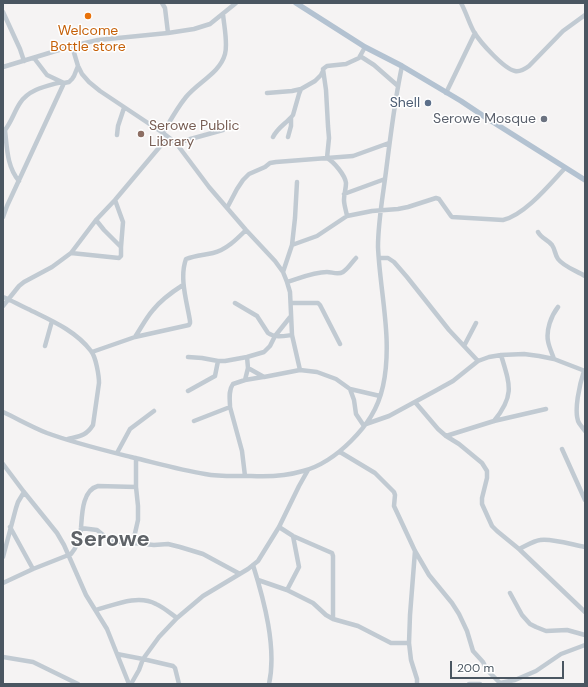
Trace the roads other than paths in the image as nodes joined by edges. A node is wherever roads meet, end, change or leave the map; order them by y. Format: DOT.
graph roads {
  1 [pos="162,3"];
  2 [pos="236,3"];
  3 [pos="296,3"];
  4 [pos="461,3"];
  5 [pos="3,12"];
  6 [pos="223,14"];
  7 [pos="585,15"];
  8 [pos="168,33"];
  9 [pos="475,33"];
  10 [pos="72,46"];
  11 [pos="365,47"];
  12 [pos="360,56"];
  13 [pos="34,58"];
  14 [pos="24,61"];
  15 [pos="78,66"];
  16 [pos="402,66"];
  17 [pos="3,67"];
  18 [pos="323,69"];
  19 [pos="63,82"];
  20 [pos="398,86"];
  21 [pos="301,89"];
  22 [pos="267,93"];
  23 [pos="446,93"];
  24 [pos="124,108"];
  25 [pos="291,118"];
  26 [pos="222,130"];
  27 [pos="4,131"];
  28 [pos="163,133"];
  29 [pos="117,135"];
  30 [pos="168,137"];
  31 [pos="273,137"];
  32 [pos="288,137"];
  33 [pos="176,143"];
  34 [pos="389,144"];
  35 [pos="327,158"];
  36 [pos="565,168"];
  37 [pos="385,179"];
  38 [pos="585,180"];
  39 [pos="19,181"];
  40 [pos="297,182"];
  41 [pos="344,194"];
  42 [pos="115,200"];
  43 [pos="227,208"];
  44 [pos="381,210"];
  45 [pos="347,216"];
  46 [pos="3,217"];
  47 [pos="96,220"];
  48 [pos="246,230"];
  49 [pos="538,232"];
  50 [pos="292,245"];
  51 [pos="121,247"];
  52 [pos="71,253"];
  53 [pos="356,258"];
  54 [pos="379,258"];
  55 [pos="283,272"];
  56 [pos="585,276"];
  57 [pos="287,282"];
  58 [pos="183,285"];
  59 [pos="3,297"];
  60 [pos="8,299"];
  61 [pos="235,303"];
  62 [pos="291,303"];
  63 [pos="3,306"];
  64 [pos="558,308"];
  65 [pos="290,316"];
  66 [pos="52,321"];
  67 [pos="476,323"];
  68 [pos="292,335"];
  69 [pos="275,336"];
  70 [pos="135,337"];
  71 [pos="340,344"];
  72 [pos="45,346"];
  73 [pos="464,346"];
  74 [pos="92,352"];
  75 [pos="501,355"];
  76 [pos="188,357"];
  77 [pos="247,357"];
  78 [pos="554,359"];
  79 [pos="218,361"];
  80 [pos="478,361"];
  81 [pos="248,368"];
  82 [pos="300,370"];
  83 [pos="584,371"];
  84 [pos="264,377"];
  85 [pos="245,380"];
  86 [pos="350,389"];
  87 [pos="188,391"];
  88 [pos="380,396"];
  89 [pos="415,402"];
  90 [pos="230,407"];
  91 [pos="546,409"];
  92 [pos="154,411"];
  93 [pos="3,412"];
  94 [pos="194,421"];
  95 [pos="494,421"];
  96 [pos="365,425"];
  97 [pos="585,430"];
  98 [pos="446,436"];
  99 [pos="66,439"];
  100 [pos="562,449"];
  101 [pos="340,452"];
  102 [pos="117,453"];
  103 [pos="136,458"];
  104 [pos="3,464"];
  105 [pos="308,470"];
  106 [pos="244,476"];
  107 [pos="136,487"];
  108 [pos="24,492"];
  109 [pos="585,500"];
  110 [pos="10,527"];
  111 [pos="279,527"];
  112 [pos="81,528"];
  113 [pos="293,536"];
  114 [pos="133,542"];
  115 [pos="585,547"];
  116 [pos="519,549"];
  117 [pos="415,551"];
  118 [pos="68,556"];
  119 [pos="3,557"];
  120 [pos="253,565"];
  121 [pos="33,569"];
  122 [pos="240,574"];
  123 [pos="258,580"];
  124 [pos="3,583"];
  125 [pos="287,590"];
  126 [pos="510,593"];
  127 [pos="96,610"];
  128 [pos="585,612"];
  129 [pos="177,618"];
  130 [pos="333,619"];
  131 [pos="585,635"];
  132 [pos="410,644"];
  133 [pos="584,645"];
  134 [pos="117,654"];
  135 [pos="3,657"];
  136 [pos="143,659"];
  137 [pos="78,684"];
  138 [pos="130,684"];
  139 [pos="179,684"];
  140 [pos="269,684"];
  141 [pos="418,684"];
  142 [pos="469,684"];
  143 [pos="480,684"];
  144 [pos="501,684"];
  1 -- 8 [label="street"];
  2 -- 6 [label="street"];
  3 -- 11 [label="main road"];
  4 -- 9 [label="street"];
  5 -- 14 [label="street"];
  6 -- 8 [label="street"];
  6 -- 28 [label="street"];
  7 -- 9 [label="street"];
  8 -- 10 [label="street"];
  9 -- 23 [label="street"];
  10 -- 13 [label="street"];
  10 -- 15 [label="street"];
  11 -- 12 [label="street"];
  11 -- 16 [label="main road"];
  12 -- 18 [label="street"];
  12 -- 20 [label="street"];
  13 -- 14 [label="street"];
  13 -- 19 [label="street"];
  14 -- 17 [label="street"];
  15 -- 19 [label="street"];
  15 -- 24 [label="street"];
  16 -- 20 [label="street"];
  16 -- 23 [label="main road"];
  18 -- 21 [label="street"];
  18 -- 35 [label="street"];
  19 -- 27 [label="street"];
  19 -- 39 [label="street"];
  20 -- 34 [label="street"];
  21 -- 22 [label="street"];
  21 -- 25 [label="street"];
  23 -- 36 [label="main road"];
  24 -- 28 [label="street"];
  24 -- 29 [label="street"];
  25 -- 31 [label="street"];
  25 -- 32 [label="street"];
  26 -- 33 [label="street"];
  27 -- 39 [label="street"];
  28 -- 30 [label="street"];
  30 -- 33 [label="street"];
  30 -- 42 [label="street"];
  33 -- 43 [label="street"];
  34 -- 35 [label="street"];
  34 -- 37 [label="street"];
  35 -- 41 [label="street"];
  35 -- 43 [label="street"];
  36 -- 38 [label="main road"];
  36 -- 44 [label="street"];
  37 -- 41 [label="street"];
  37 -- 44 [label="street"];
  39 -- 46 [label="street"];
  40 -- 50 [label="street"];
  41 -- 45 [label="street"];
  42 -- 47 [label="street"];
  42 -- 51 [label="street"];
  43 -- 48 [label="street"];
  44 -- 45 [label="street"];
  44 -- 54 [label="street"];
  45 -- 50 [label="street"];
  47 -- 51 [label="street"];
  47 -- 52 [label="street"];
  48 -- 55 [label="street"];
  48 -- 58 [label="street"];
  49 -- 56 [label="street"];
  50 -- 55 [label="street"];
  51 -- 52 [label="street"];
  52 -- 60 [label="street"];
  53 -- 57 [label="street"];
  54 -- 73 [label="street"];
  54 -- 88 [label="street"];
  55 -- 57 [label="street"];
  57 -- 62 [label="street"];
  58 -- 70 [label="street"];
  58 -- 70 [label="street"];
  59 -- 60 [label="street"];
  60 -- 63 [label="street"];
  60 -- 66 [label="street"];
  61 -- 69 [label="street"];
  62 -- 65 [label="street"];
  62 -- 71 [label="street"];
  64 -- 78 [label="street"];
  65 -- 68 [label="street"];
  65 -- 69 [label="street"];
  66 -- 72 [label="street"];
  66 -- 74 [label="street"];
  67 -- 73 [label="street"];
  68 -- 69 [label="street"];
  68 -- 82 [label="street"];
  69 -- 77 [label="street"];
  70 -- 74 [label="street"];
  73 -- 80 [label="street"];
  74 -- 99 [label="street"];
  75 -- 78 [label="street"];
  75 -- 80 [label="street"];
  75 -- 95 [label="street"];
  76 -- 79 [label="street"];
  77 -- 79 [label="street"];
  77 -- 81 [label="street"];
  78 -- 83 [label="street"];
  79 -- 87 [label="street"];
  80 -- 89 [label="street"];
  81 -- 84 [label="street"];
  81 -- 85 [label="street"];
  82 -- 84 [label="street"];
  82 -- 86 [label="street"];
  83 -- 97 [label="street"];
  84 -- 85 [label="street"];
  85 -- 90 [label="street"];
  86 -- 88 [label="street"];
  86 -- 96 [label="street"];
  88 -- 96 [label="street"];
  89 -- 96 [label="street"];
  89 -- 98 [label="street"];
  90 -- 94 [label="street"];
  90 -- 106 [label="street"];
  91 -- 95 [label="street"];
  92 -- 102 [label="street"];
  93 -- 99 [label="street"];
  95 -- 98 [label="street"];
  96 -- 101 [label="street"];
  98 -- 116 [label="street"];
  99 -- 102 [label="street"];
  100 -- 109 [label="street"];
  101 -- 105 [label="street"];
  101 -- 117 [label="street"];
  102 -- 103 [label="street"];
  103 -- 106 [label="street"];
  103 -- 107 [label="street"];
  104 -- 108 [label="street"];
  105 -- 106 [label="street"];
  105 -- 111 [label="street"];
  107 -- 112 [label="street"];
  107 -- 114 [label="street"];
  108 -- 110 [label="street"];
  108 -- 118 [label="street"];
  110 -- 119 [label="street"];
  110 -- 121 [label="street"];
  111 -- 113 [label="street"];
  111 -- 120 [label="street"];
  112 -- 114 [label="street"];
  112 -- 118 [label="street"];
  113 -- 125 [label="street"];
  113 -- 130 [label="street"];
  114 -- 122 [label="street"];
  115 -- 116 [label="street"];
  116 -- 128 [label="street"];
  117 -- 132 [label="street"];
  117 -- 144 [label="street"];
  118 -- 121 [label="street"];
  118 -- 127 [label="street"];
  120 -- 122 [label="street"];
  120 -- 123 [label="street"];
  121 -- 124 [label="street"];
  122 -- 129 [label="street"];
  123 -- 125 [label="street"];
  123 -- 140 [label="street"];
  125 -- 130 [label="street"];
  126 -- 131 [label="street"];
  127 -- 129 [label="street"];
  127 -- 134 [label="street"];
  129 -- 136 [label="street"];
  130 -- 132 [label="street"];
  132 -- 141 [label="street"];
  133 -- 144 [label="street"];
  134 -- 136 [label="street"];
  134 -- 138 [label="street"];
  135 -- 137 [label="street"];
  136 -- 138 [label="street"];
  136 -- 139 [label="street"];
  142 -- 143 [label="street"];
}
